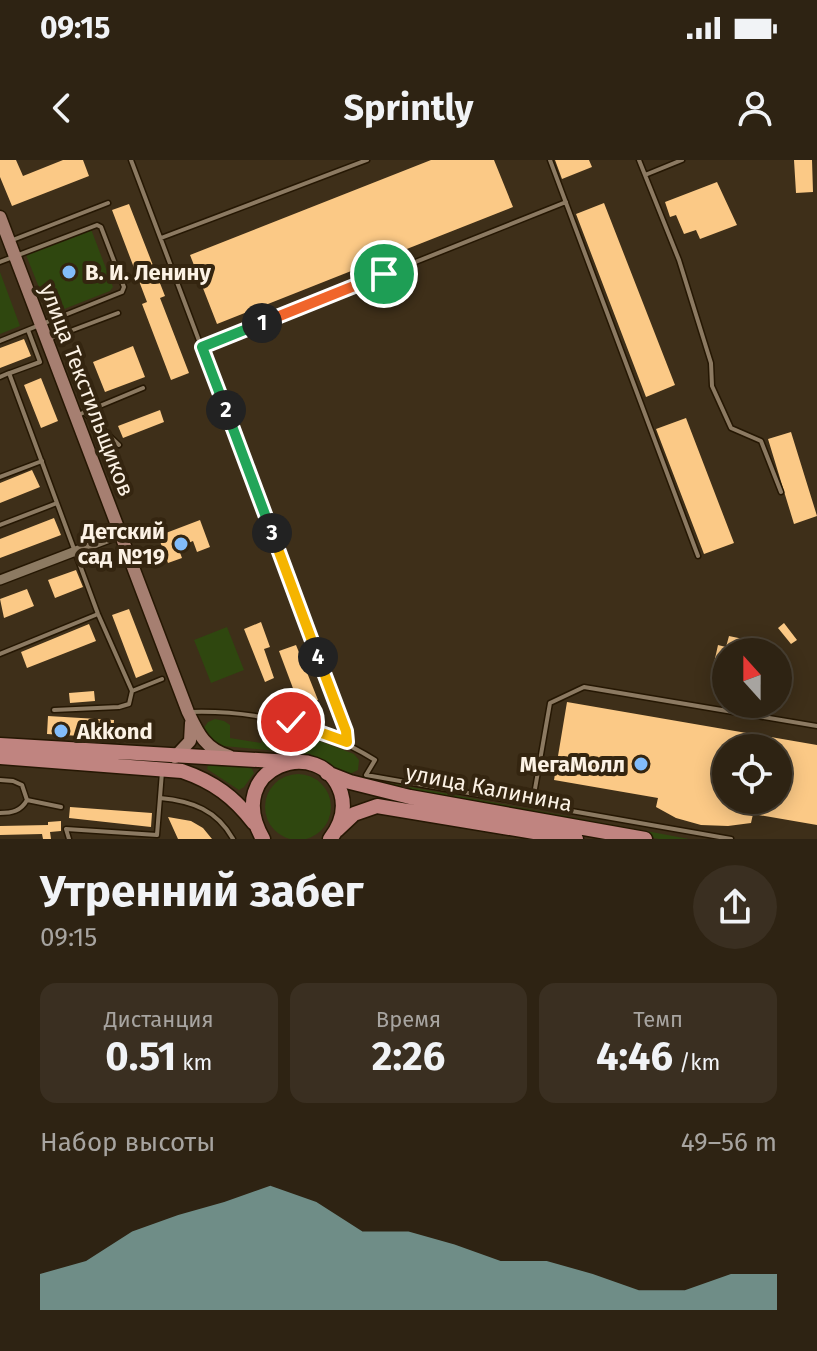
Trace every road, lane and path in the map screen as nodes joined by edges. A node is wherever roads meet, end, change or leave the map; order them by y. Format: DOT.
graph roads {
  1 [pos="131,160"];
  2 [pos="367,160"];
  3 [pos="550,160"];
  4 [pos="639,160"];
  5 [pos="682,160"];
  6 [pos="645,175"];
  7 [pos="566,202"];
  8 [pos="108,203"];
  9 [pos="0,217"];
  10 [pos="161,238"];
  11 [pos="9,241"];
  12 [pos="15,256"];
  13 [pos="0,262"];
  14 [pos="118,313"];
  15 [pos="41,325"];
  16 [pos="28,330"];
  17 [pos="46,340"];
  18 [pos="0,341"];
  19 [pos="202,347"];
  20 [pos="9,373"];
  21 [pos="0,377"];
  22 [pos="143,388"];
  23 [pos="80,414"];
  24 [pos="119,445"];
  25 [pos="42,461"];
  26 [pos="0,477"];
  27 [pos="781,492"];
  28 [pos="57,503"];
  29 [pos="0,525"];
  30 [pos="120,534"];
  31 [pos="75,551"];
  32 [pos="698,556"];
  33 [pos="0,580"];
  34 [pos="98,614"];
  35 [pos="0,654"];
  36 [pos="162,679"];
  37 [pos="132,691"];
  38 [pos="54,710"];
  39 [pos="188,712"];
  40 [pos="817,726"];
  41 [pos="347,742"];
  42 [pos="0,745"];
  43 [pos="0,757"];
  44 [pos="175,757"];
  45 [pos="248,760"];
  46 [pos="291,762"];
  47 [pos="162,768"];
  48 [pos="327,773"];
  49 [pos="0,780"];
  50 [pos="363,780"];
  51 [pos="535,789"];
  52 [pos="160,798"];
  53 [pos="27,800"];
  54 [pos="61,807"];
  55 [pos="0,813"];
  56 [pos="254,823"];
  57 [pos="333,834"];
  58 [pos="519,834"];
  59 [pos="157,837"];
  60 [pos="69,839"];
  61 [pos="233,839"];
  62 [pos="263,839"];
  63 [pos="576,839"];
  64 [pos="645,839"];
  65 [pos="731,839"];
  1 -- 10 [label="lane"];
  2 -- 10 [label="lane"];
  3 -- 7 [label="lane"];
  4 -- 6 [label="lane"];
  5 -- 6 [label="lane"];
  6 -- 27 [label="lane"];
  7 -- 19 [label="lane"];
  7 -- 32 [label="lane"];
  8 -- 11 [label="lane"];
  9 -- 11 [label="street, улица Текстильщиков"];
  10 -- 19 [label="lane"];
  11 -- 12 [label="street, улица Текстильщиков"];
  12 -- 13 [label="lane"];
  12 -- 15 [label="street, улица Текстильщиков"];
  12 -- 15 [label="lane"];
  14 -- 17 [label="lane"];
  15 -- 16 [label="lane"];
  15 -- 17 [label="street, улица Текстильщиков"];
  16 -- 18 [label="lane"];
  16 -- 20 [label="lane"];
  17 -- 23 [label="street, улица Текстильщиков"];
  19 -- 41 [label="lane"];
  20 -- 21 [label="lane"];
  20 -- 25 [label="lane"];
  22 -- 23 [label="lane"];
  23 -- 24 [label="lane"];
  23 -- 30 [label="street, улица Текстильщиков"];
  25 -- 26 [label="lane"];
  25 -- 28 [label="lane"];
  28 -- 29 [label="lane"];
  28 -- 31 [label="lane"];
  30 -- 31 [label="street"];
  30 -- 39 [label="street, улица Текстильщиков"];
  31 -- 33 [label="street"];
  31 -- 34 [label="lane"];
  34 -- 35 [label="lane"];
  34 -- 37 [label="lane"];
  36 -- 37 [label="lane"];
  37 -- 38 [label="lane"];
  39 -- 41 [label="lane"];
  39 -- 44 [label="street, улица Текстильщиков"];
  39 -- 45 [label="street, улица Текстильщиков"];
  40 -- 51 [label="lane"];
  41 -- 50 [label="lane"];
  42 -- 44 [label="main road"];
  43 -- 47 [label="main road"];
  44 -- 45 [label="main road"];
  45 -- 46 [label="main road"];
  46 -- 48 [label="main road, улица Калинина"];
  46 -- 56 [label="main road"];
  47 -- 52 [label="lane"];
  47 -- 56 [label="main road"];
  48 -- 50 [label="main road, улица Калинина"];
  48 -- 57 [label="main road"];
  49 -- 53 [label="lane"];
  50 -- 64 [label="main road, улица Калинина"];
  50 -- 65 [label="lane"];
  52 -- 59 [label="lane"];
  52 -- 61 [label="lane"];
  53 -- 54 [label="lane"];
  53 -- 55 [label="lane"];
  56 -- 62 [label="main road"];
  57 -- 58 [label="main road, улица Калинина"];
  58 -- 63 [label="main road, улица Калинина"];
  59 -- 60 [label="lane"];
}
